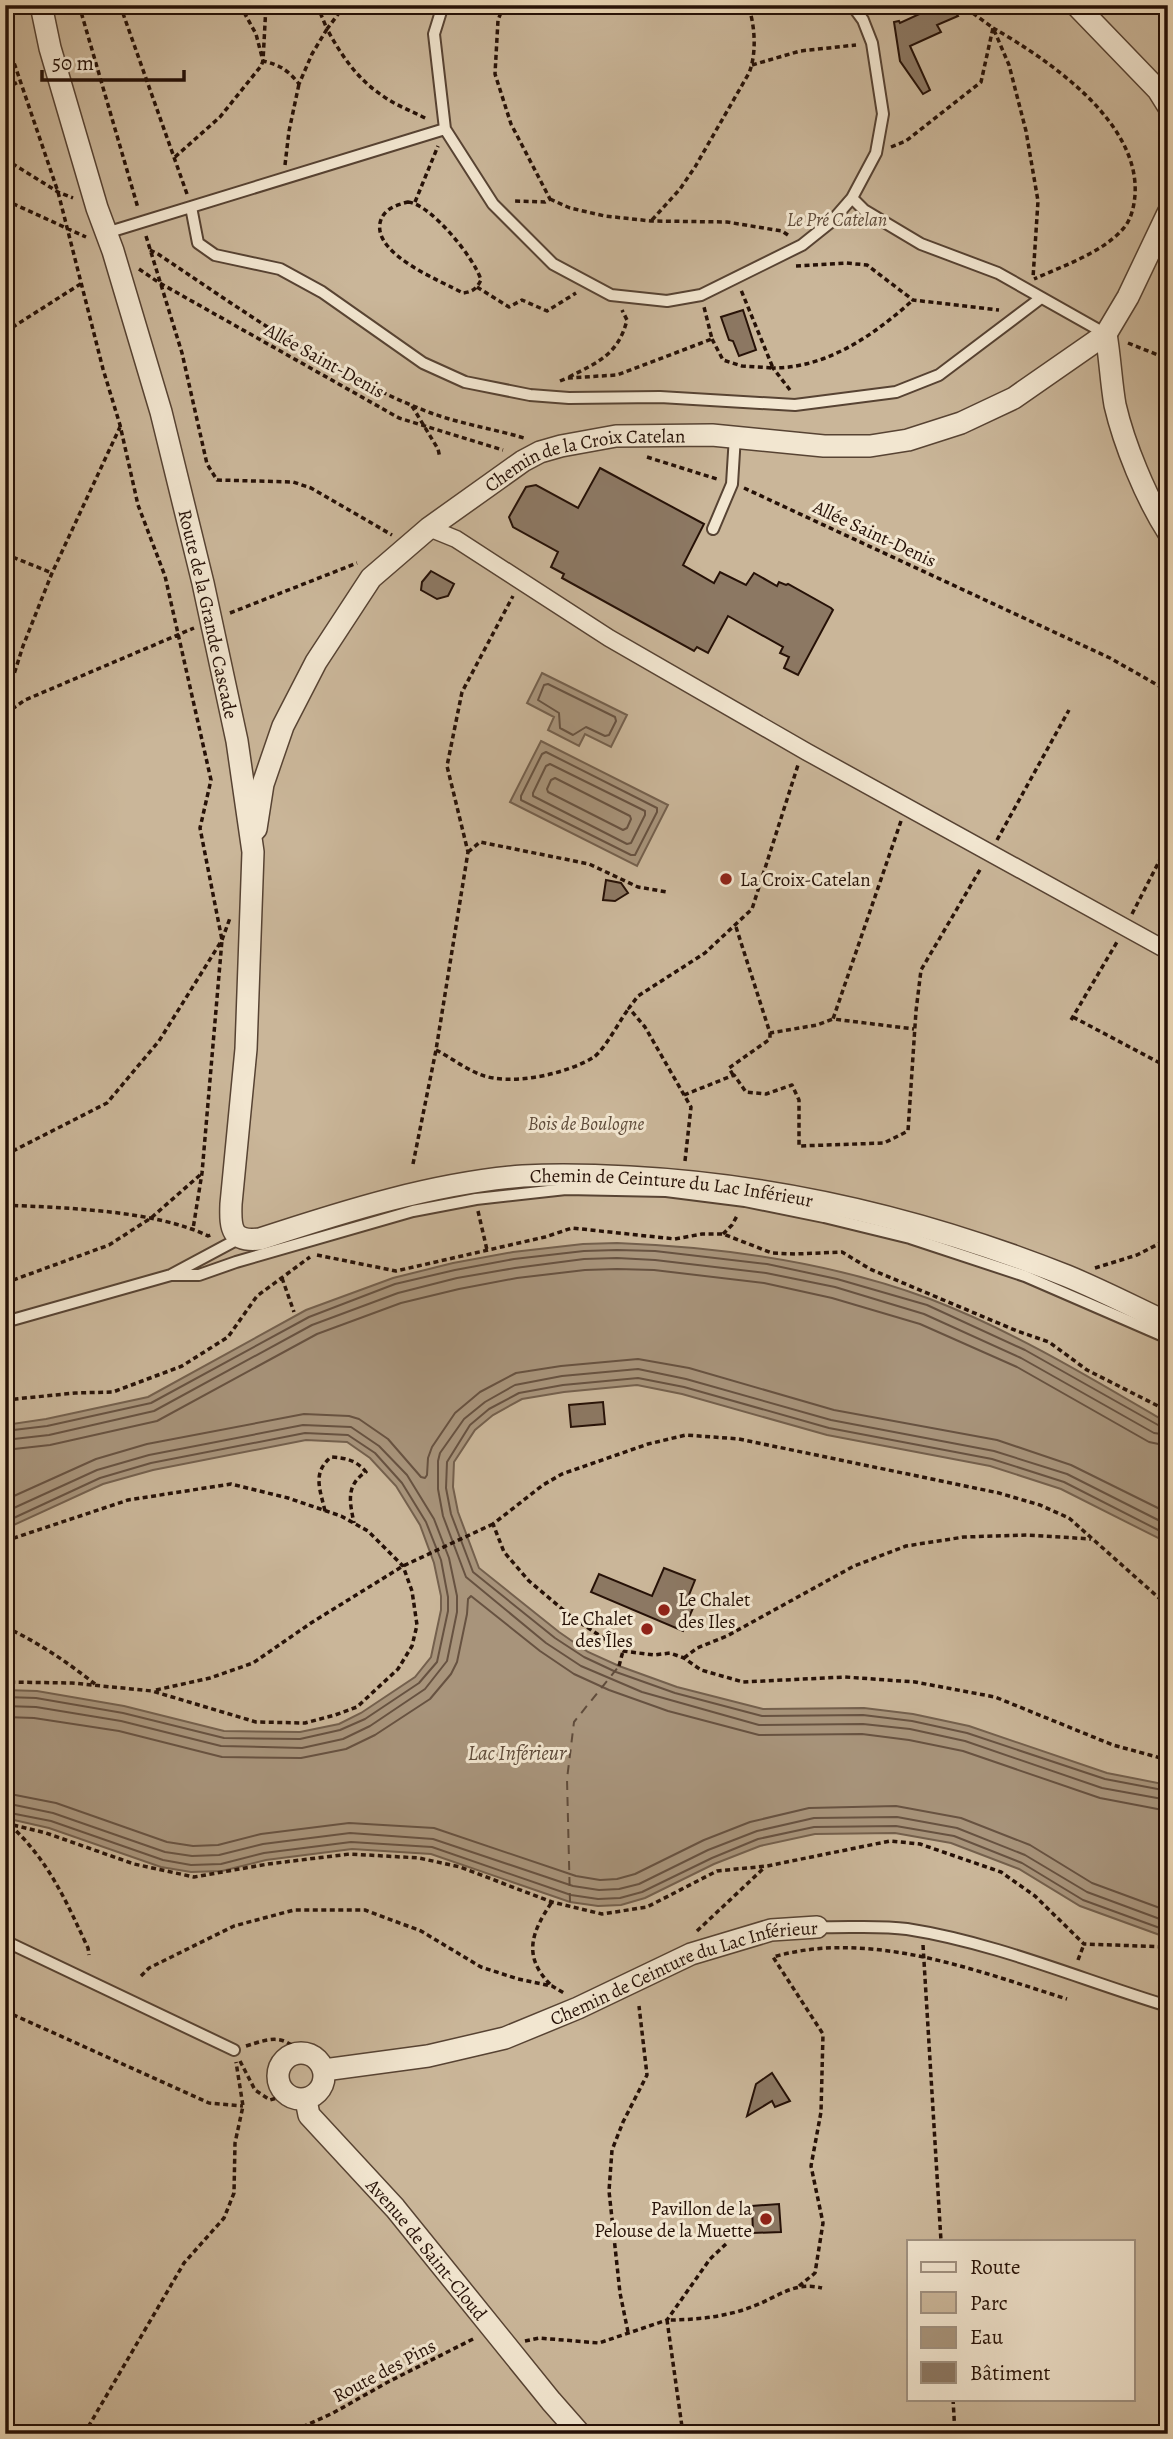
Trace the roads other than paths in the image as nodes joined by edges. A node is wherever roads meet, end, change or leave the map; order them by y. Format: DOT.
graph roads {
  1 [pos="41,5"];
  2 [pos="443,5"];
  3 [pos="852,5"];
  4 [pos="1076,5"];
  5 [pos="1168,106"];
  6 [pos="445,129"];
  7 [pos="852,198"];
  8 [pos="191,207"];
  9 [pos="1168,213"];
  10 [pos="96,235"];
  11 [pos="1041,298"];
  12 [pos="1107,334"];
  13 [pos="735,436"];
  14 [pos="429,528"];
  15 [pos="713,529"];
  16 [pos="1168,532"];
  17 [pos="253,852"];
  18 [pos="1168,951"];
  19 [pos="240,1238"];
  20 [pos="171,1275"];
  21 [pos="5,1322"];
  22 [pos="1168,1322"];
  23 [pos="1168,1338"];
  24 [pos="817,1927"];
  25 [pos="5,1941"];
  26 [pos="1168,2006"];
  27 [pos="234,2050"];
  28 [pos="324,2070"];
  29 [pos="297,2097"];
  30 [pos="551,2401"];
  31 [pos="566,2434"];
  32 [pos="580,2434"];
  1 -- 10 [label="street, Route de la Grande Cascade"];
  2 -- 6 [label="lane"];
  3 -- 7 [label="lane"];
  4 -- 5 [label="street"];
  6 -- 7 [label="lane"];
  6 -- 8 [label="lane"];
  7 -- 11 [label="lane"];
  8 -- 10 [label="lane"];
  8 -- 11 [label="lane"];
  9 -- 12 [label="street"];
  10 -- 17 [label="street, Route de la Grande Cascade"];
  11 -- 12 [label="lane"];
  12 -- 13 [label="street, Chemin de la Croix Catelan"];
  12 -- 16 [label="street"];
  13 -- 14 [label="street, Chemin de la Croix Catelan"];
  13 -- 15 [label="lane"];
  14 -- 17 [label="street, Chemin de la Croix Catelan"];
  14 -- 18 [label="street"];
  17 -- 19 [label="street, Route de la Grande Cascade"];
  19 -- 20 [label="lane, Chemin de Ceinture du Lac Inférieur"];
  19 -- 22 [label="street, Chemin de Ceinture du Lac Inférieur"];
  20 -- 21 [label="lane, Chemin de Ceinture du Lac Inférieur"];
  20 -- 23 [label="lane, Chemin de Ceinture du Lac Inférieur"];
  24 -- 26 [label="lane, Chemin de Ceinture du Lac Inférieur"];
  24 -- 28 [label="street, Chemin de Ceinture du Lac Inférieur"];
  25 -- 27 [label="lane"];
  28 -- 29 [label="street"];
  28 -- 29 [label="street"];
  29 -- 30 [label="street, Avenue de Saint-Cloud"];
  30 -- 31 [label="street, Avenue de Saint-Cloud"];
  30 -- 32 [label="street, Avenue de Saint-Cloud"];
}
